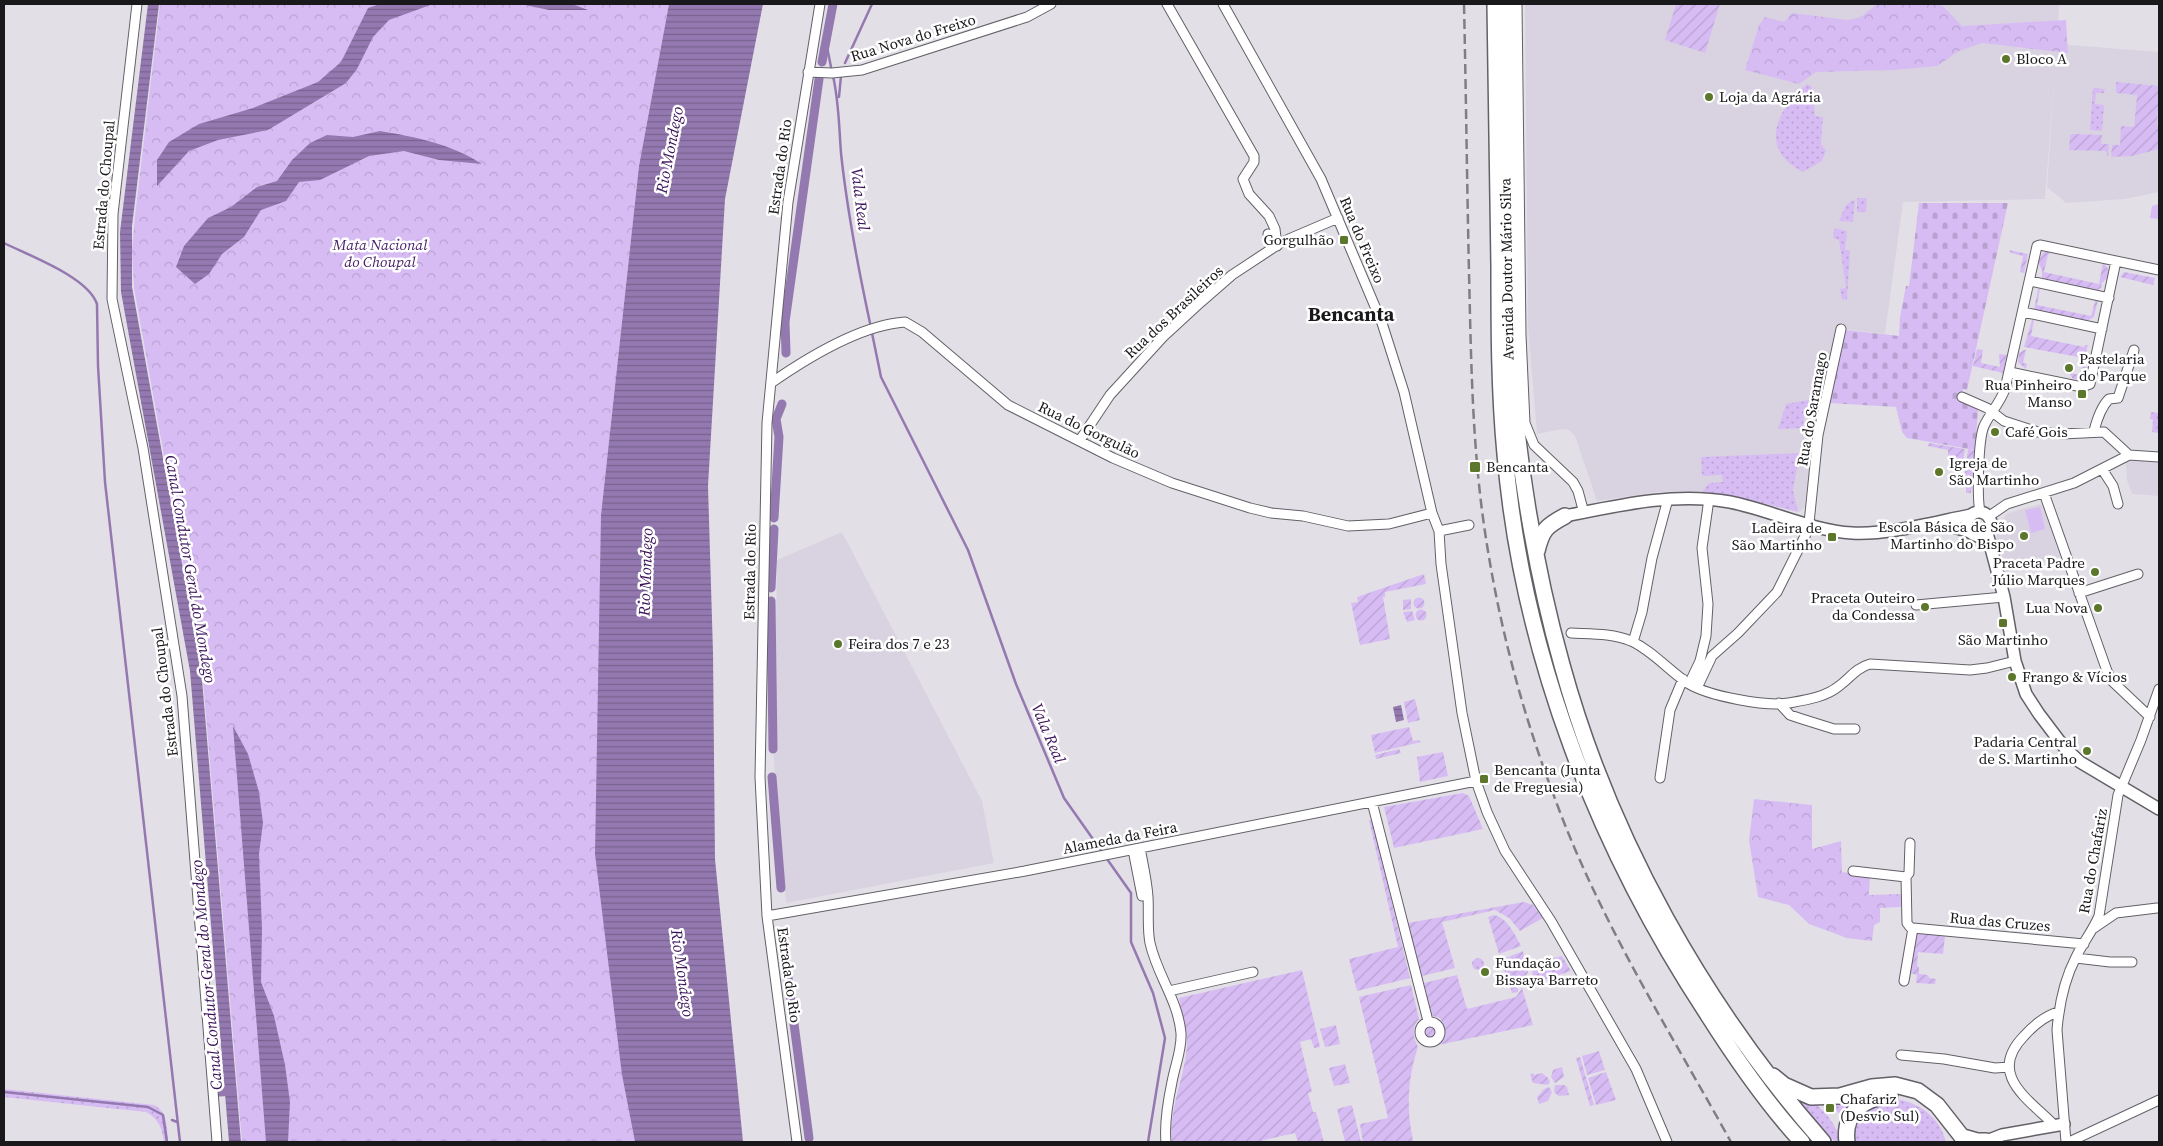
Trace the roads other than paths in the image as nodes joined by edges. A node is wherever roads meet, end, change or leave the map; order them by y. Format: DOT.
graph roads {
  1 [pos="137,4"];
  2 [pos="820,4"];
  3 [pos="1051,4"];
  4 [pos="1167,4"];
  5 [pos="1223,4"];
  6 [pos="1495,4"];
  7 [pos="1506,4"];
  8 [pos="1517,4"];
  9 [pos="808,72"];
  10 [pos="1338,218"];
  11 [pos="1268,234"];
  12 [pos="1277,246"];
  13 [pos="2116,261"];
  14 [pos="2159,270"];
  15 [pos="2030,281"];
  16 [pos="2109,298"];
  17 [pos="2023,312"];
  18 [pos="1840,329"];
  19 [pos="2102,330"];
  20 [pos="2134,350"];
  21 [pos="2010,372"];
  22 [pos="772,383"];
  23 [pos="1962,398"];
  24 [pos="1993,413"];
  25 [pos="2094,431"];
  26 [pos="1080,440"];
  27 [pos="2129,455"];
  28 [pos="2159,456"];
  29 [pos="2102,469"];
  30 [pos="1525,492"];
  31 [pos="2044,493"];
  32 [pos="1668,499"];
  33 [pos="1709,499"];
  34 [pos="2118,504"];
  35 [pos="1584,512"];
  36 [pos="1432,513"];
  37 [pos="1980,515"];
  38 [pos="1565,516"];
  39 [pos="1937,522"];
  40 [pos="1809,523"];
  41 [pos="1470,525"];
  42 [pos="1439,531"];
  43 [pos="1978,534"];
  44 [pos="1536,558"];
  45 [pos="2138,574"];
  46 [pos="2079,593"];
  47 [pos="2004,597"];
  48 [pos="1916,605"];
  49 [pos="1571,633"];
  50 [pos="1633,642"];
  51 [pos="2015,661"];
  52 [pos="1690,684"];
  53 [pos="2159,689"];
  54 [pos="1779,703"];
  55 [pos="2150,717"];
  56 [pos="1855,729"];
  57 [pos="1660,778"];
  58 [pos="1476,781"];
  59 [pos="2120,787"];
  60 [pos="1372,802"];
  61 [pos="2159,809"];
  62 [pos="1910,843"];
  63 [pos="1136,849"];
  64 [pos="1853,871"];
  65 [pos="1906,877"];
  66 [pos="2157,908"];
  67 [pos="768,916"];
  68 [pos="1913,928"];
  69 [pos="2094,928"];
  70 [pos="2084,944"];
  71 [pos="2076,958"];
  72 [pos="2132,962"];
  73 [pos="1253,972"];
  74 [pos="1904,982"];
  75 [pos="1169,991"];
  76 [pos="2058,1012"];
  77 [pos="1428,1021"];
  78 [pos="1901,1056"];
  79 [pos="2009,1067"];
  80 [pos="1763,1068"];
  81 [pos="2159,1100"];
  82 [pos="1773,1108"];
  83 [pos="2060,1125"];
  84 [pos="2027,1132"];
  85 [pos="1958,1141"];
  86 [pos="217,1142"];
  87 [pos="798,1142"];
  88 [pos="1160,1142"];
  89 [pos="1166,1142"];
  90 [pos="1667,1142"];
  91 [pos="1788,1142"];
  92 [pos="1802,1142"];
  93 [pos="1823,1142"];
  94 [pos="1847,1142"];
  95 [pos="1985,1142"];
  96 [pos="2008,1142"];
  97 [pos="2067,1142"];
  1 -- 86 [label="street, Estrada do Choupal"];
  2 -- 9 [label="street, Estrada do Rio"];
  3 -- 9 [label="street, Rua Nova do Freixo"];
  4 -- 12 [label="street"];
  5 -- 10 [label="street, Rua do Freixo"];
  6 -- 82 [label="highway"];
  7 -- 30 [label="highway"];
  8 -- 35 [label="street, Avenida Doutor Mário Silva"];
  9 -- 22 [label="street, Estrada do Rio"];
  10 -- 12 [label="street, Rua dos Brasileiros"];
  10 -- 36 [label="street, Rua do Freixo"];
  11 -- 12 [label="street"];
  12 -- 26 [label="street, Rua dos Brasileiros"];
  13 -- 14 [label="street"];
  13 -- 15 [label="street"];
  13 -- 16 [label="street"];
  15 -- 16 [label="street"];
  15 -- 17 [label="street"];
  16 -- 19 [label="street"];
  17 -- 19 [label="street"];
  17 -- 21 [label="street"];
  18 -- 40 [label="street, Rua do Saramago"];
  19 -- 21 [label="street"];
  20 -- 25 [label="street"];
  21 -- 24 [label="street"];
  22 -- 26 [label="street, Rua do Gorgulão"];
  22 -- 67 [label="street, Estrada do Rio"];
  23 -- 24 [label="street"];
  24 -- 25 [label="street"];
  24 -- 37 [label="street"];
  25 -- 27 [label="street"];
  26 -- 36 [label="street, Rua do Gorgulão"];
  27 -- 28 [label="street"];
  27 -- 29 [label="street"];
  29 -- 31 [label="street"];
  29 -- 34 [label="street"];
  30 -- 38 [label="highway"];
  30 -- 44 [label="highway"];
  31 -- 37 [label="street"];
  31 -- 46 [label="street"];
  32 -- 33 [label="street"];
  32 -- 35 [label="street"];
  32 -- 50 [label="street"];
  33 -- 40 [label="street"];
  33 -- 52 [label="street"];
  35 -- 38 [label="street"];
  36 -- 42 [label="street, Rua do Freixo"];
  37 -- 39 [label="street"];
  37 -- 43 [label="street"];
  37 -- 43 [label="street"];
  38 -- 44 [label="highway"];
  39 -- 40 [label="street"];
  39 -- 43 [label="street"];
  40 -- 52 [label="street, Rua do Saramago"];
  41 -- 42 [label="street"];
  42 -- 58 [label="street, Rua do Freixo"];
  43 -- 47 [label="street"];
  44 -- 80 [label="highway"];
  45 -- 46 [label="street"];
  46 -- 55 [label="street"];
  47 -- 48 [label="street"];
  47 -- 51 [label="street"];
  49 -- 50 [label="street"];
  50 -- 52 [label="street"];
  51 -- 54 [label="street"];
  51 -- 59 [label="street"];
  52 -- 54 [label="street"];
  52 -- 57 [label="street"];
  53 -- 55 [label="street, Rua do Chafariz"];
  54 -- 56 [label="street"];
  55 -- 59 [label="street, Rua do Chafariz"];
  58 -- 60 [label="street, Alameda da Feira"];
  58 -- 90 [label="street, Rua do Freixo"];
  59 -- 61 [label="street"];
  59 -- 69 [label="street, Rua do Chafariz"];
  60 -- 63 [label="street, Alameda da Feira"];
  60 -- 77 [label="street"];
  62 -- 65 [label="street"];
  63 -- 67 [label="street, Alameda da Feira"];
  63 -- 75 [label="street"];
  63 -- 88 [label="street"];
  64 -- 65 [label="street"];
  65 -- 68 [label="street"];
  66 -- 69 [label="street"];
  67 -- 87 [label="street, Estrada do Rio"];
  68 -- 70 [label="street, Rua das Cruzes"];
  68 -- 74 [label="street"];
  69 -- 70 [label="street, Rua do Chafariz"];
  70 -- 71 [label="street, Rua do Chafariz"];
  71 -- 72 [label="street"];
  71 -- 76 [label="street, Rua do Chafariz"];
  73 -- 75 [label="street"];
  75 -- 89 [label="street"];
  76 -- 79 [label="street"];
  76 -- 83 [label="street, Rua do Chafariz"];
  78 -- 79 [label="street"];
  79 -- 83 [label="street"];
  80 -- 85 [label="highway"];
  80 -- 93 [label="highway"];
  81 -- 97 [label="street"];
  82 -- 91 [label="highway"];
  82 -- 92 [label="highway"];
  83 -- 84 [label="street"];
  83 -- 97 [label="street, Rua do Chafariz"];
  84 -- 95 [label="street"];
  84 -- 96 [label="street"];
  85 -- 94 [label="highway"];
  85 -- 95 [label="highway"];
}
